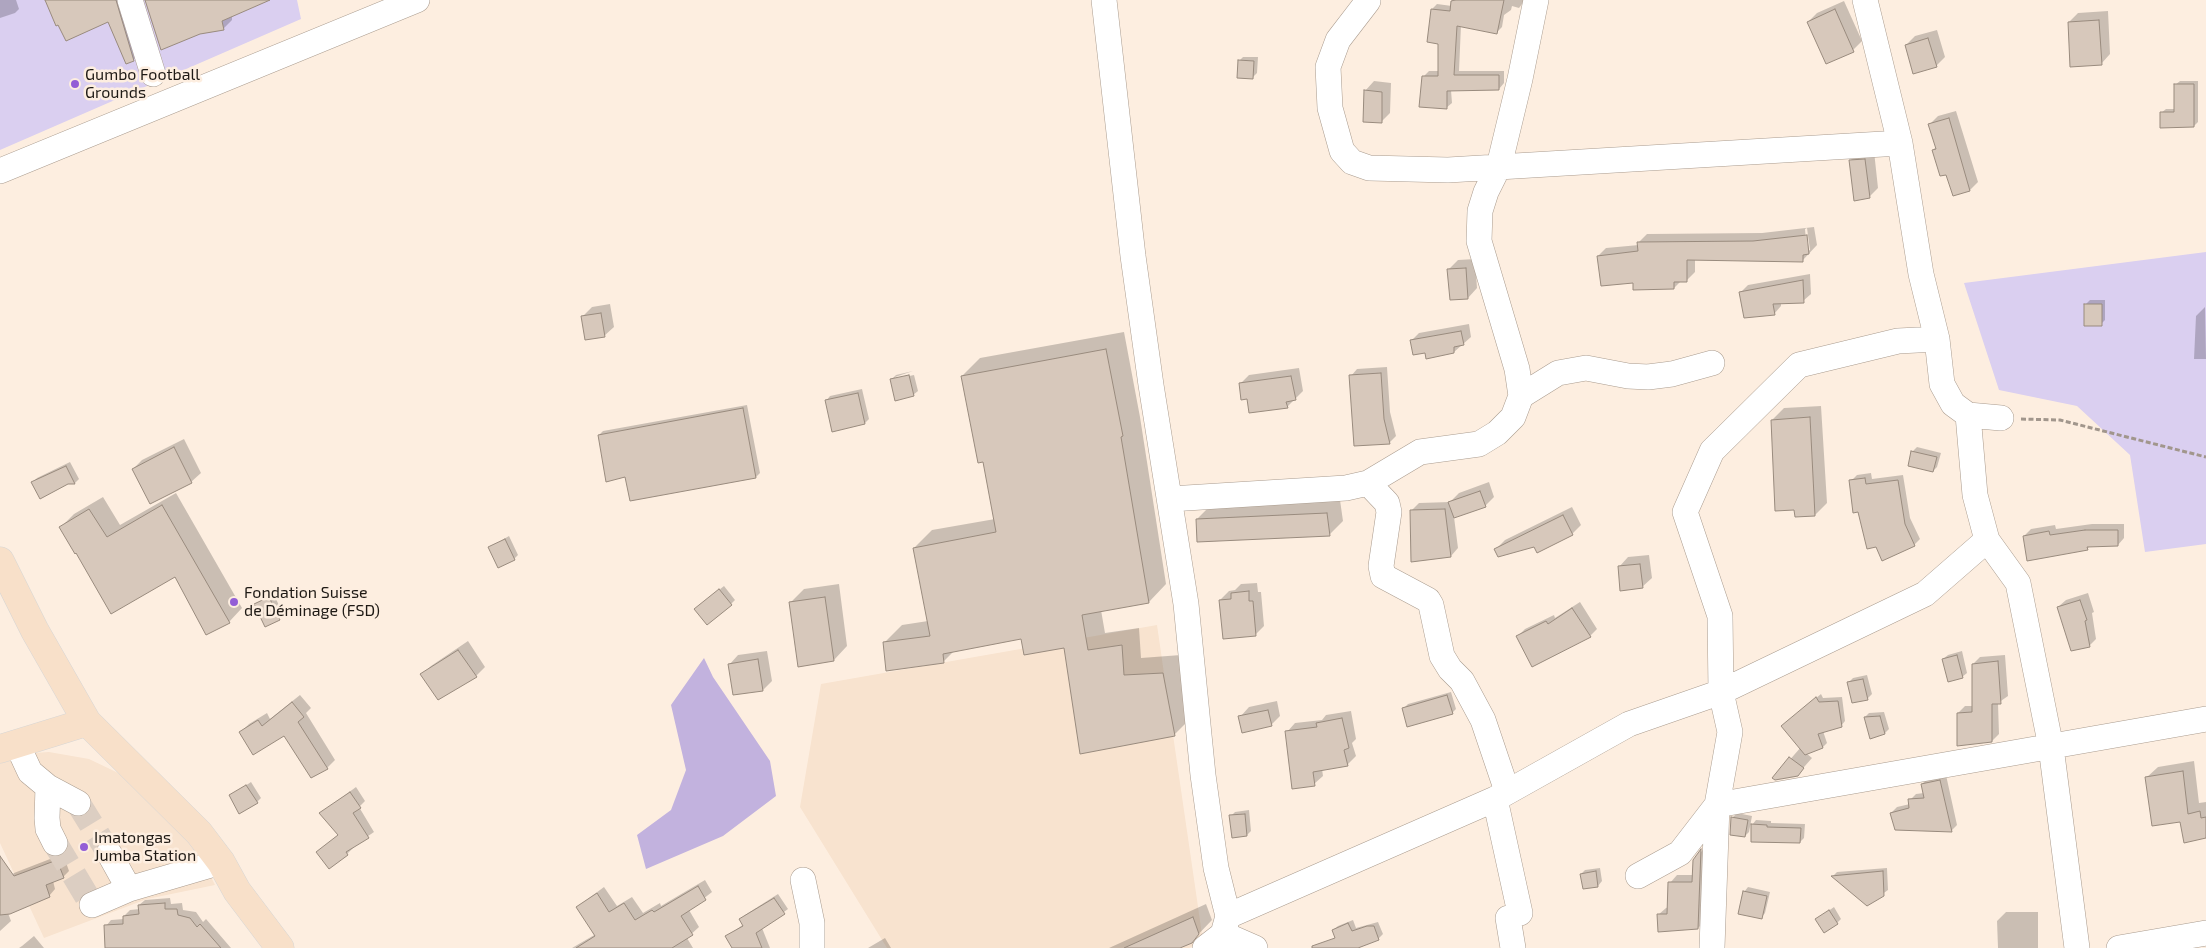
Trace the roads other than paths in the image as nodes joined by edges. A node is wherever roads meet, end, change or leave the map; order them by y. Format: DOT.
graph roads {
  1 [pos="130,0"];
  2 [pos="417,0"];
  3 [pos="1104,0"];
  4 [pos="1536,0"];
  5 [pos="1865,0"];
  6 [pos="1368,1"];
  7 [pos="153,74"];
  8 [pos="1900,143"];
  9 [pos="1499,166"];
  10 [pos="0,171"];
  11 [pos="1937,339"];
  12 [pos="1712,363"];
  13 [pos="1520,396"];
  14 [pos="1968,415"];
  15 [pos="2001,418"];
  16 [pos="1368,483"];
  17 [pos="1170,499"];
  18 [pos="1987,540"];
  19 [pos="0,561"];
  20 [pos="1721,692"];
  21 [pos="2206,719"];
  22 [pos="86,722"];
  23 [pos="8,746"];
  24 [pos="2051,747"];
  25 [pos="48,787"];
  26 [pos="1501,795"];
  27 [pos="78,803"];
  28 [pos="1717,805"];
  29 [pos="55,843"];
  30 [pos="109,853"];
  31 [pos="221,862"];
  32 [pos="1638,876"];
  33 [pos="803,880"];
  34 [pos="129,889"];
  35 [pos="92,905"];
  36 [pos="1219,933"];
  37 [pos="2206,933"];
  38 [pos="280,948"];
  39 [pos="812,948"];
  40 [pos="1255,948"];
  41 [pos="1512,948"];
  42 [pos="1712,948"];
  43 [pos="2077,948"];
  44 [pos="2119,948"];
  1 -- 7 [label="street"];
  2 -- 10 [label="street"];
  3 -- 17 [label="street"];
  4 -- 9 [label="street"];
  5 -- 8 [label="street"];
  6 -- 9 [label="street"];
  8 -- 9 [label="street"];
  8 -- 11 [label="street"];
  9 -- 13 [label="street"];
  11 -- 14 [label="street"];
  11 -- 20 [label="street"];
  12 -- 13 [label="street"];
  13 -- 16 [label="street"];
  14 -- 15 [label="street"];
  14 -- 18 [label="street"];
  16 -- 17 [label="street"];
  16 -- 26 [label="street"];
  17 -- 36 [label="street"];
  18 -- 20 [label="street"];
  18 -- 24 [label="street"];
  19 -- 22 [label="main road"];
  20 -- 26 [label="street"];
  20 -- 28 [label="street"];
  21 -- 24 [label="street"];
  22 -- 23 [label="main road"];
  22 -- 31 [label="main road"];
  23 -- 25 [label="street"];
  24 -- 28 [label="street"];
  24 -- 43 [label="street"];
  25 -- 27 [label="street"];
  25 -- 29 [label="street"];
  26 -- 36 [label="street"];
  26 -- 41 [label="street"];
  28 -- 32 [label="street"];
  28 -- 42 [label="street"];
  30 -- 34 [label="street"];
  31 -- 34 [label="street"];
  31 -- 38 [label="main road"];
  33 -- 39 [label="street"];
  34 -- 35 [label="street"];
  36 -- 40 [label="street"];
  37 -- 44 [label="street"];
}
